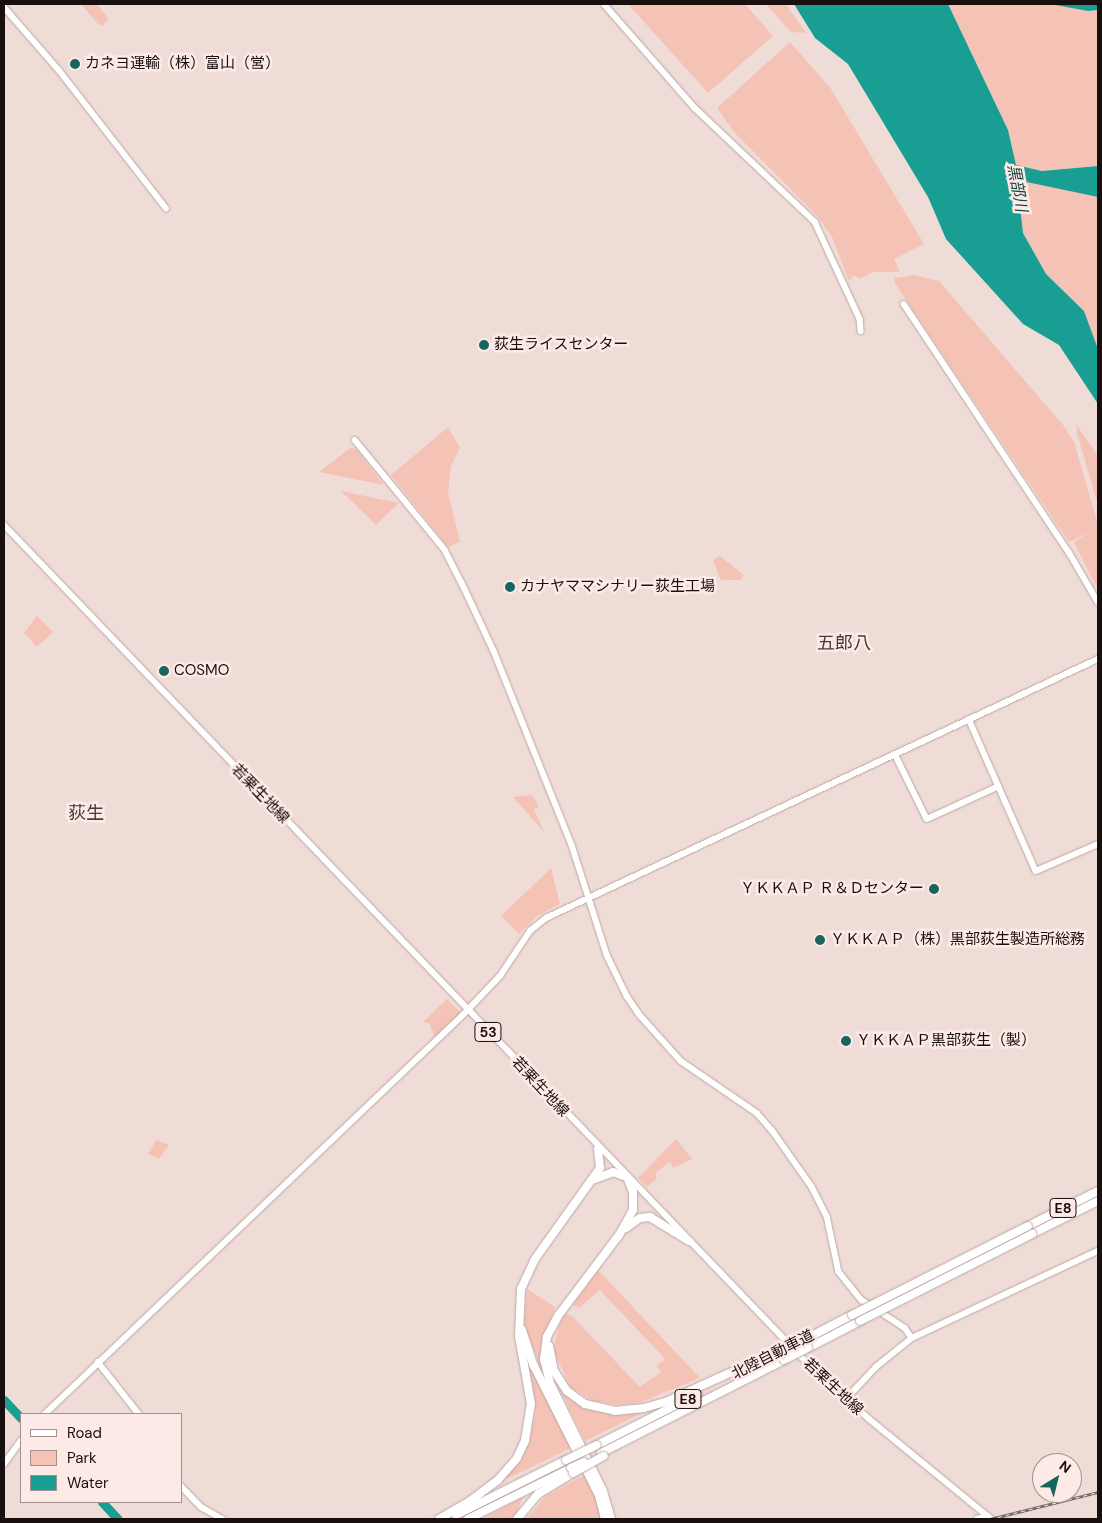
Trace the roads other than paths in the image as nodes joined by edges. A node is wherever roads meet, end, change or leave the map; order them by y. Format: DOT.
graph roads {
  1 [pos="604,4"];
  2 [pos="4,8"];
  3 [pos="166,208"];
  4 [pos="904,304"];
  5 [pos="861,331"];
  6 [pos="355,440"];
  7 [pos="4,525"];
  8 [pos="1098,602"];
  9 [pos="1098,659"];
  10 [pos="969,718"];
  11 [pos="895,754"];
  12 [pos="997,786"];
  13 [pos="1098,844"];
  14 [pos="590,897"];
  15 [pos="468,1010"];
  16 [pos="598,1148"];
  17 [pos="627,1177"];
  18 [pos="588,1184"];
  19 [pos="1098,1191"];
  20 [pos="1098,1201"];
  21 [pos="619,1235"];
  22 [pos="689,1241"];
  23 [pos="1098,1251"];
  24 [pos="518,1305"];
  25 [pos="558,1316"];
  26 [pos="912,1338"];
  27 [pos="778,1352"];
  28 [pos="98,1362"];
  29 [pos="846,1399"];
  30 [pos="45,1413"];
  31 [pos="138,1413"];
  32 [pos="20,1441"];
  33 [pos="4,1464"];
  34 [pos="572,1470"];
  35 [pos="182,1487"];
  36 [pos="989,1518"];
  37 [pos="222,1519"];
  38 [pos="439,1519"];
  39 [pos="447,1519"];
  40 [pos="468,1519"];
  41 [pos="517,1519"];
  42 [pos="605,1519"];
  43 [pos="611,1519"];
  44 [pos="977,1519"];
  1 -- 5 [label="street"];
  2 -- 3 [label="street"];
  4 -- 8 [label="street"];
  6 -- 14 [label="street"];
  7 -- 15 [label="main road, 若栗生地線 / 53"];
  9 -- 10 [label="street"];
  10 -- 11 [label="street"];
  10 -- 12 [label="street"];
  11 -- 12 [label="street"];
  11 -- 14 [label="street"];
  12 -- 13 [label="street"];
  14 -- 15 [label="street"];
  14 -- 26 [label="street"];
  15 -- 16 [label="main road, 若栗生地線 / 53"];
  15 -- 28 [label="street"];
  16 -- 17 [label="main road, 若栗生地線 / 53"];
  16 -- 18 [label="highway"];
  17 -- 18 [label="highway"];
  17 -- 21 [label="highway"];
  17 -- 22 [label="main road, 若栗生地線 / 53"];
  18 -- 24 [label="highway"];
  19 -- 27 [label="highway, 北陸自動車道 / E8, bridge"];
  20 -- 34 [label="highway, 北陸自動車道 / E8, bridge"];
  21 -- 22 [label="highway"];
  21 -- 25 [label="highway"];
  22 -- 29 [label="main road, 若栗生地線 / 53"];
  23 -- 26 [label="street"];
  24 -- 38 [label="highway"];
  24 -- 42 [label="highway"];
  25 -- 27 [label="highway"];
  25 -- 43 [label="highway"];
  26 -- 29 [label="street"];
  27 -- 39 [label="highway, 北陸自動車道 / E8, bridge"];
  28 -- 30 [label="street"];
  28 -- 31 [label="street"];
  29 -- 36 [label="main road, 若栗生地線 / 53"];
  32 -- 33 [label="street"];
  34 -- 40 [label="highway, 北陸自動車道 / E8"];
  34 -- 41 [label="highway"];
  35 -- 37 [label="street"];
  36 -- 44 [label="street"];
}
